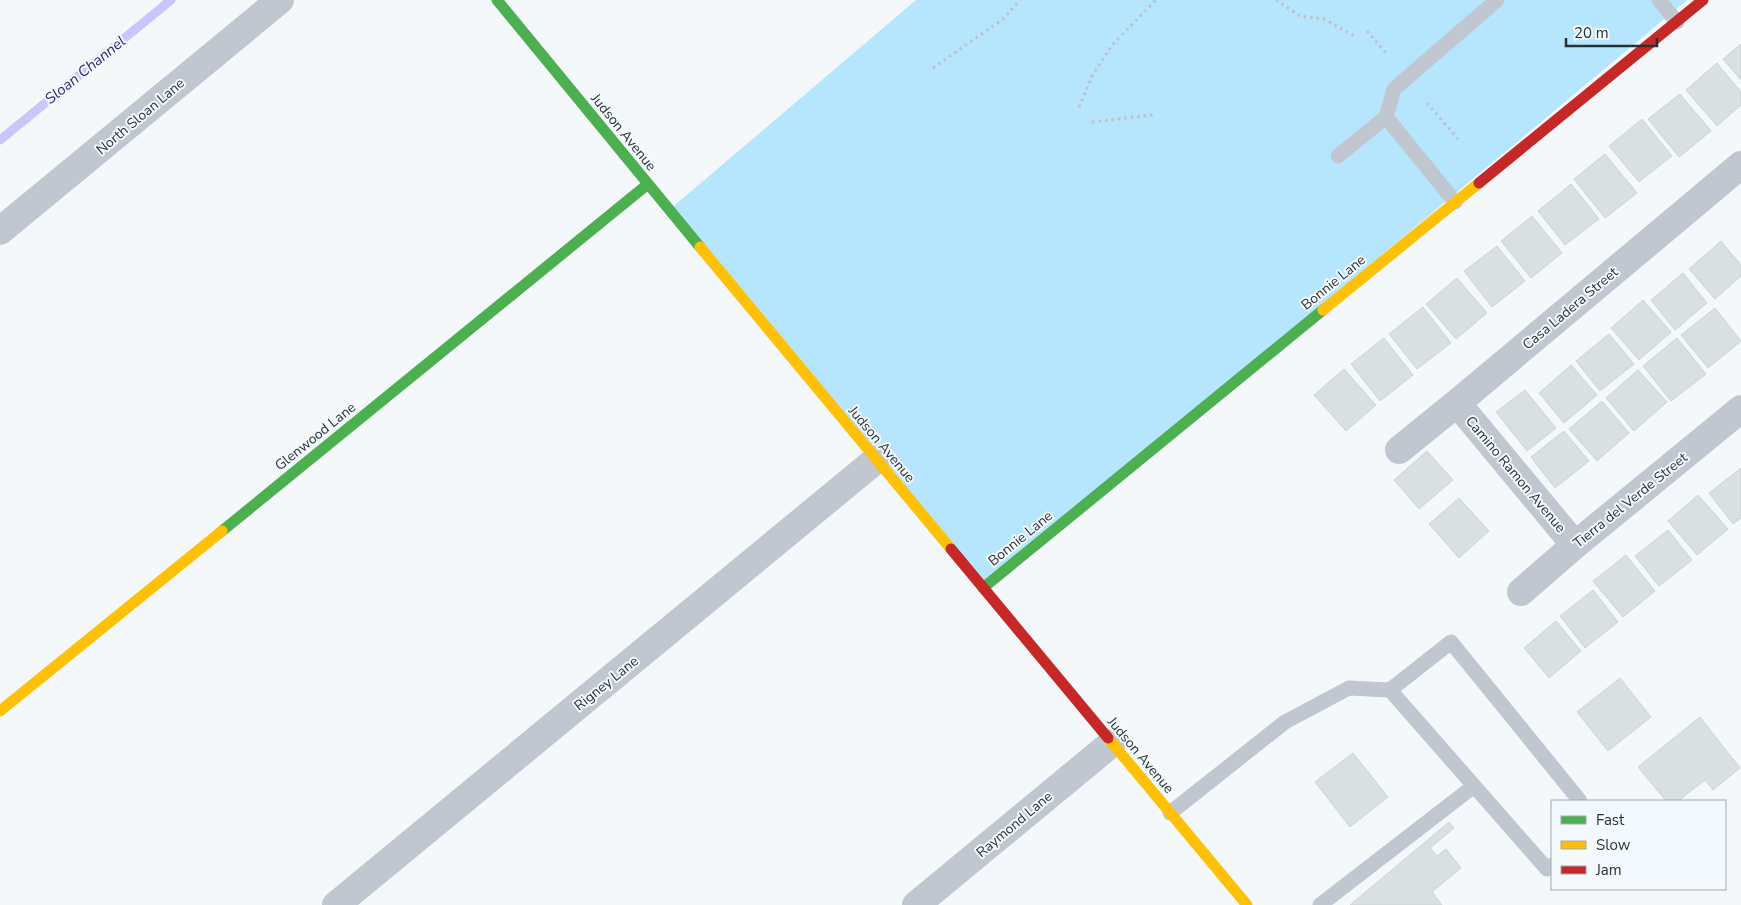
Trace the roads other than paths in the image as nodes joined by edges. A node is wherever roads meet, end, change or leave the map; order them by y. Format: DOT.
graph roads {
  1 [pos="280,0"];
  2 [pos="497,0"];
  3 [pos="1497,0"];
  4 [pos="1659,0"];
  5 [pos="1703,0"];
  6 [pos="1676,22"];
  7 [pos="1386,117"];
  8 [pos="1338,156"];
  9 [pos="1741,165"];
  10 [pos="648,184"];
  11 [pos="1455,202"];
  12 [pos="0,232"];
  13 [pos="1457,403"];
  14 [pos="1741,409"];
  15 [pos="1398,450"];
  16 [pos="876,460"];
  17 [pos="1575,545"];
  18 [pos="983,588"];
  19 [pos="1521,592"];
  20 [pos="1390,690"];
  21 [pos="0,711"];
  22 [pos="1112,744"];
  23 [pos="1474,786"];
  24 [pos="1579,800"];
  25 [pos="1170,813"];
  26 [pos="1551,866"];
  27 [pos="336,905"];
  28 [pos="916,905"];
  29 [pos="1246,905"];
  30 [pos="1320,905"];
  1 -- 12 [label="street, North Sloan Lane"];
  2 -- 10 [label="street, Judson Avenue"];
  3 -- 7 [label="lane"];
  4 -- 6 [label="lane"];
  5 -- 6 [label="street, Bonnie Lane"];
  6 -- 11 [label="street, Bonnie Lane"];
  7 -- 8 [label="lane"];
  7 -- 11 [label="lane"];
  9 -- 13 [label="street, Casa Ladera Street"];
  10 -- 16 [label="street, Judson Avenue"];
  10 -- 21 [label="street, Glenwood Lane"];
  11 -- 18 [label="street, Bonnie Lane"];
  13 -- 15 [label="street, Casa Ladera Street"];
  13 -- 17 [label="street, Camino Ramon Avenue"];
  14 -- 17 [label="street, Tierra del Verde Street"];
  16 -- 18 [label="street, Judson Avenue"];
  16 -- 27 [label="street, Rigney Lane"];
  17 -- 19 [label="street, Tierra del Verde Street"];
  18 -- 22 [label="street, Judson Avenue"];
  20 -- 23 [label="lane"];
  20 -- 24 [label="lane"];
  20 -- 25 [label="lane"];
  22 -- 25 [label="street, Judson Avenue"];
  22 -- 28 [label="street, Raymond Lane"];
  23 -- 26 [label="lane"];
  23 -- 30 [label="lane"];
  25 -- 29 [label="street, Judson Avenue"];
}
